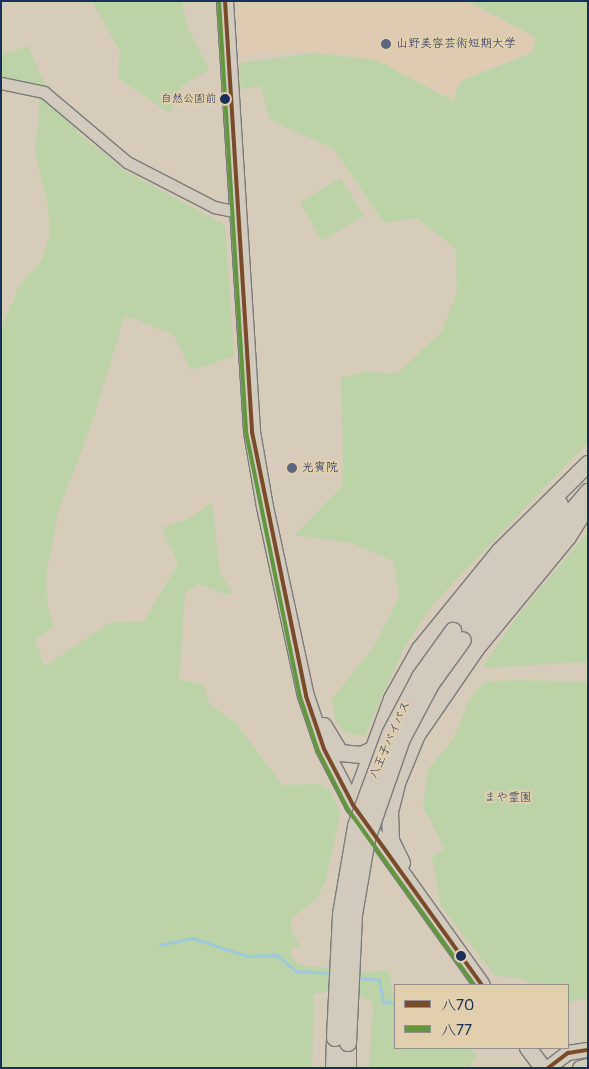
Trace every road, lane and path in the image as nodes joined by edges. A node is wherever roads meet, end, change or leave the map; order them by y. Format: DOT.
graph roads {
  1 [pos="225,1"];
  2 [pos="1,83"];
  3 [pos="237,212"];
  4 [pos="588,464"];
  5 [pos="588,472"];
  6 [pos="588,492"];
  7 [pos="588,505"];
  8 [pos="458,635"];
  9 [pos="306,696"];
  10 [pos="372,750"];
  11 [pos="394,792"];
  12 [pos="353,805"];
  13 [pos="362,820"];
  14 [pos="409,883"];
  15 [pos="481,984"];
  16 [pos="341,1041"];
  17 [pos="529,1049"];
  18 [pos="588,1050"];
  19 [pos="588,1058"];
  20 [pos="588,1066"];
  21 [pos="334,1068"];
  22 [pos="348,1068"];
  23 [pos="543,1068"];
  24 [pos="548,1068"];
  25 [pos="555,1068"];
  26 [pos="580,1068"];
  1 -- 3 [label="highway"];
  2 -- 3 [label="street"];
  3 -- 9 [label="highway"];
  4 -- 10 [label="highway"];
  5 -- 8 [label="highway, 八王子バイパス"];
  6 -- 8 [label="highway, 八王子バイパス"];
  7 -- 11 [label="highway"];
  8 -- 16 [label="highway, 八王子バイパス, bridge"];
  9 -- 10 [label="highway"];
  9 -- 12 [label="highway"];
  10 -- 12 [label="highway"];
  11 -- 13 [label="highway"];
  11 -- 14 [label="highway"];
  12 -- 13 [label="highway"];
  13 -- 14 [label="highway"];
  14 -- 15 [label="highway"];
  16 -- 21 [label="highway, 八王子バイパス"];
  16 -- 22 [label="highway, 八王子バイパス"];
  17 -- 23 [label="highway"];
  18 -- 24 [label="main road"];
  19 -- 25 [label="main road"];
  20 -- 26 [label="main road"];
}
